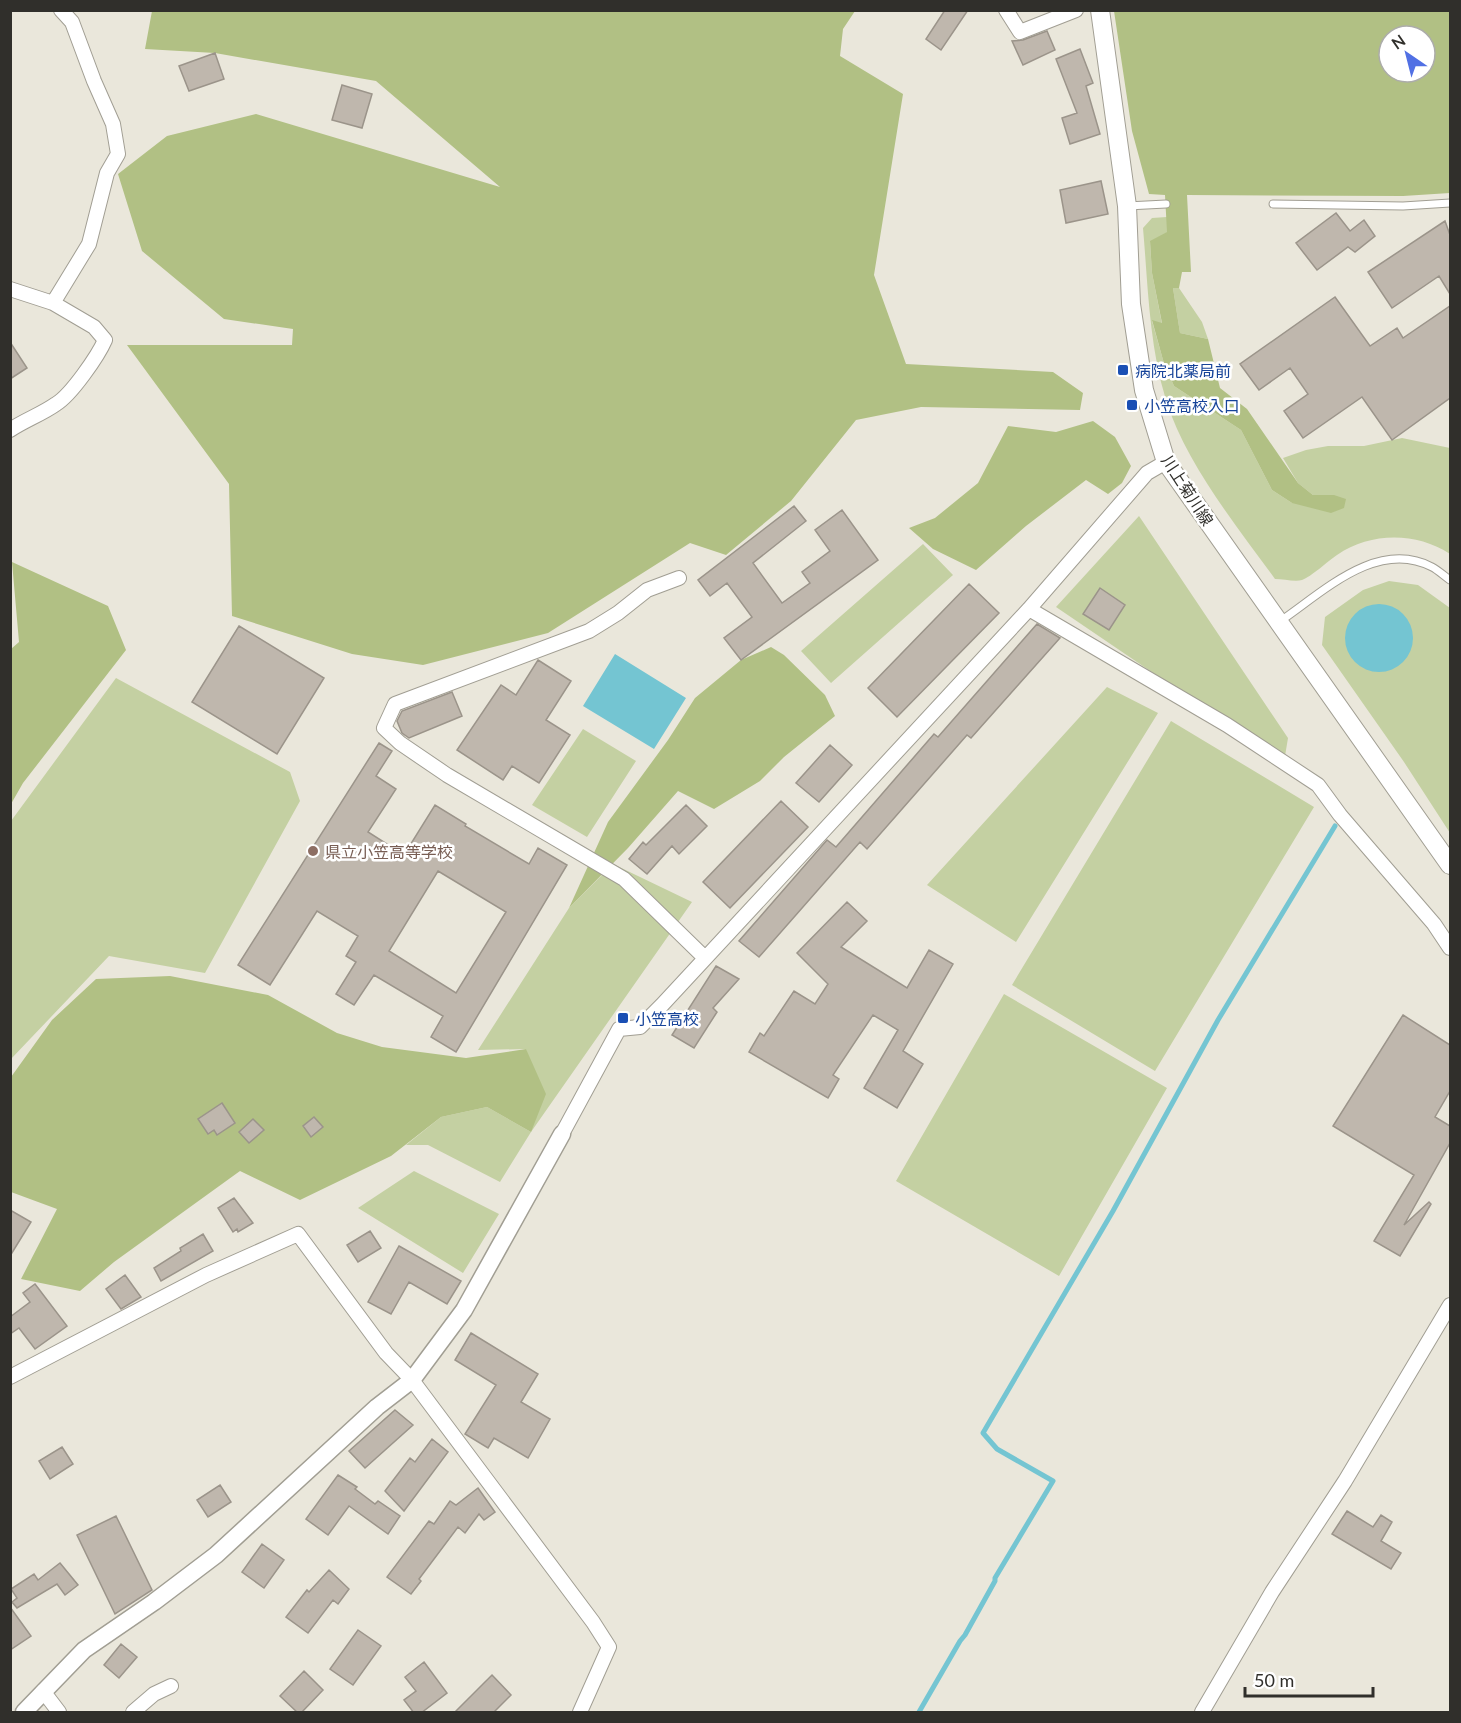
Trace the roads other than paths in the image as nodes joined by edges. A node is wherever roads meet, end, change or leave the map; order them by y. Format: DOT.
graph roads {
  1 [pos="61,10"];
  2 [pos="1006,10"];
  3 [pos="1076,10"];
  4 [pos="1100,10"];
  5 [pos="1450,203"];
  6 [pos="1166,204"];
  7 [pos="1273,204"];
  8 [pos="1127,206"];
  9 [pos="10,289"];
  10 [pos="53,303"];
  11 [pos="10,430"];
  12 [pos="1166,462"];
  13 [pos="678,578"];
  14 [pos="1450,580"];
  15 [pos="1029,609"];
  16 [pos="1279,622"];
  17 [pos="1450,865"];
  18 [pos="1450,948"];
  19 [pos="705,958"];
  20 [pos="562,1134"];
  21 [pos="1450,1305"];
  22 [pos="10,1377"];
  23 [pos="412,1380"];
  24 [pos="171,1686"];
  25 [pos="44,1691"];
  26 [pos="24,1713"];
  27 [pos="59,1713"];
  28 [pos="132,1713"];
  29 [pos="580,1713"];
  30 [pos="1202,1713"];
  1 -- 10 [label="street"];
  2 -- 3 [label="street"];
  4 -- 8 [label="main road, 川上菊川線"];
  5 -- 7 [label="lane"];
  6 -- 8 [label="lane"];
  8 -- 12 [label="main road, 川上菊川線"];
  9 -- 10 [label="street"];
  10 -- 11 [label="street"];
  12 -- 15 [label="street"];
  12 -- 16 [label="main road, 川上菊川線"];
  13 -- 19 [label="street"];
  14 -- 16 [label="lane"];
  15 -- 18 [label="street"];
  15 -- 19 [label="street"];
  16 -- 17 [label="main road, 川上菊川線"];
  19 -- 20 [label="street"];
  20 -- 23 [label="street"];
  21 -- 30 [label="street"];
  22 -- 23 [label="street"];
  23 -- 25 [label="street"];
  23 -- 29 [label="street"];
  24 -- 28 [label="street"];
  25 -- 26 [label="street"];
  25 -- 27 [label="street"];
}
